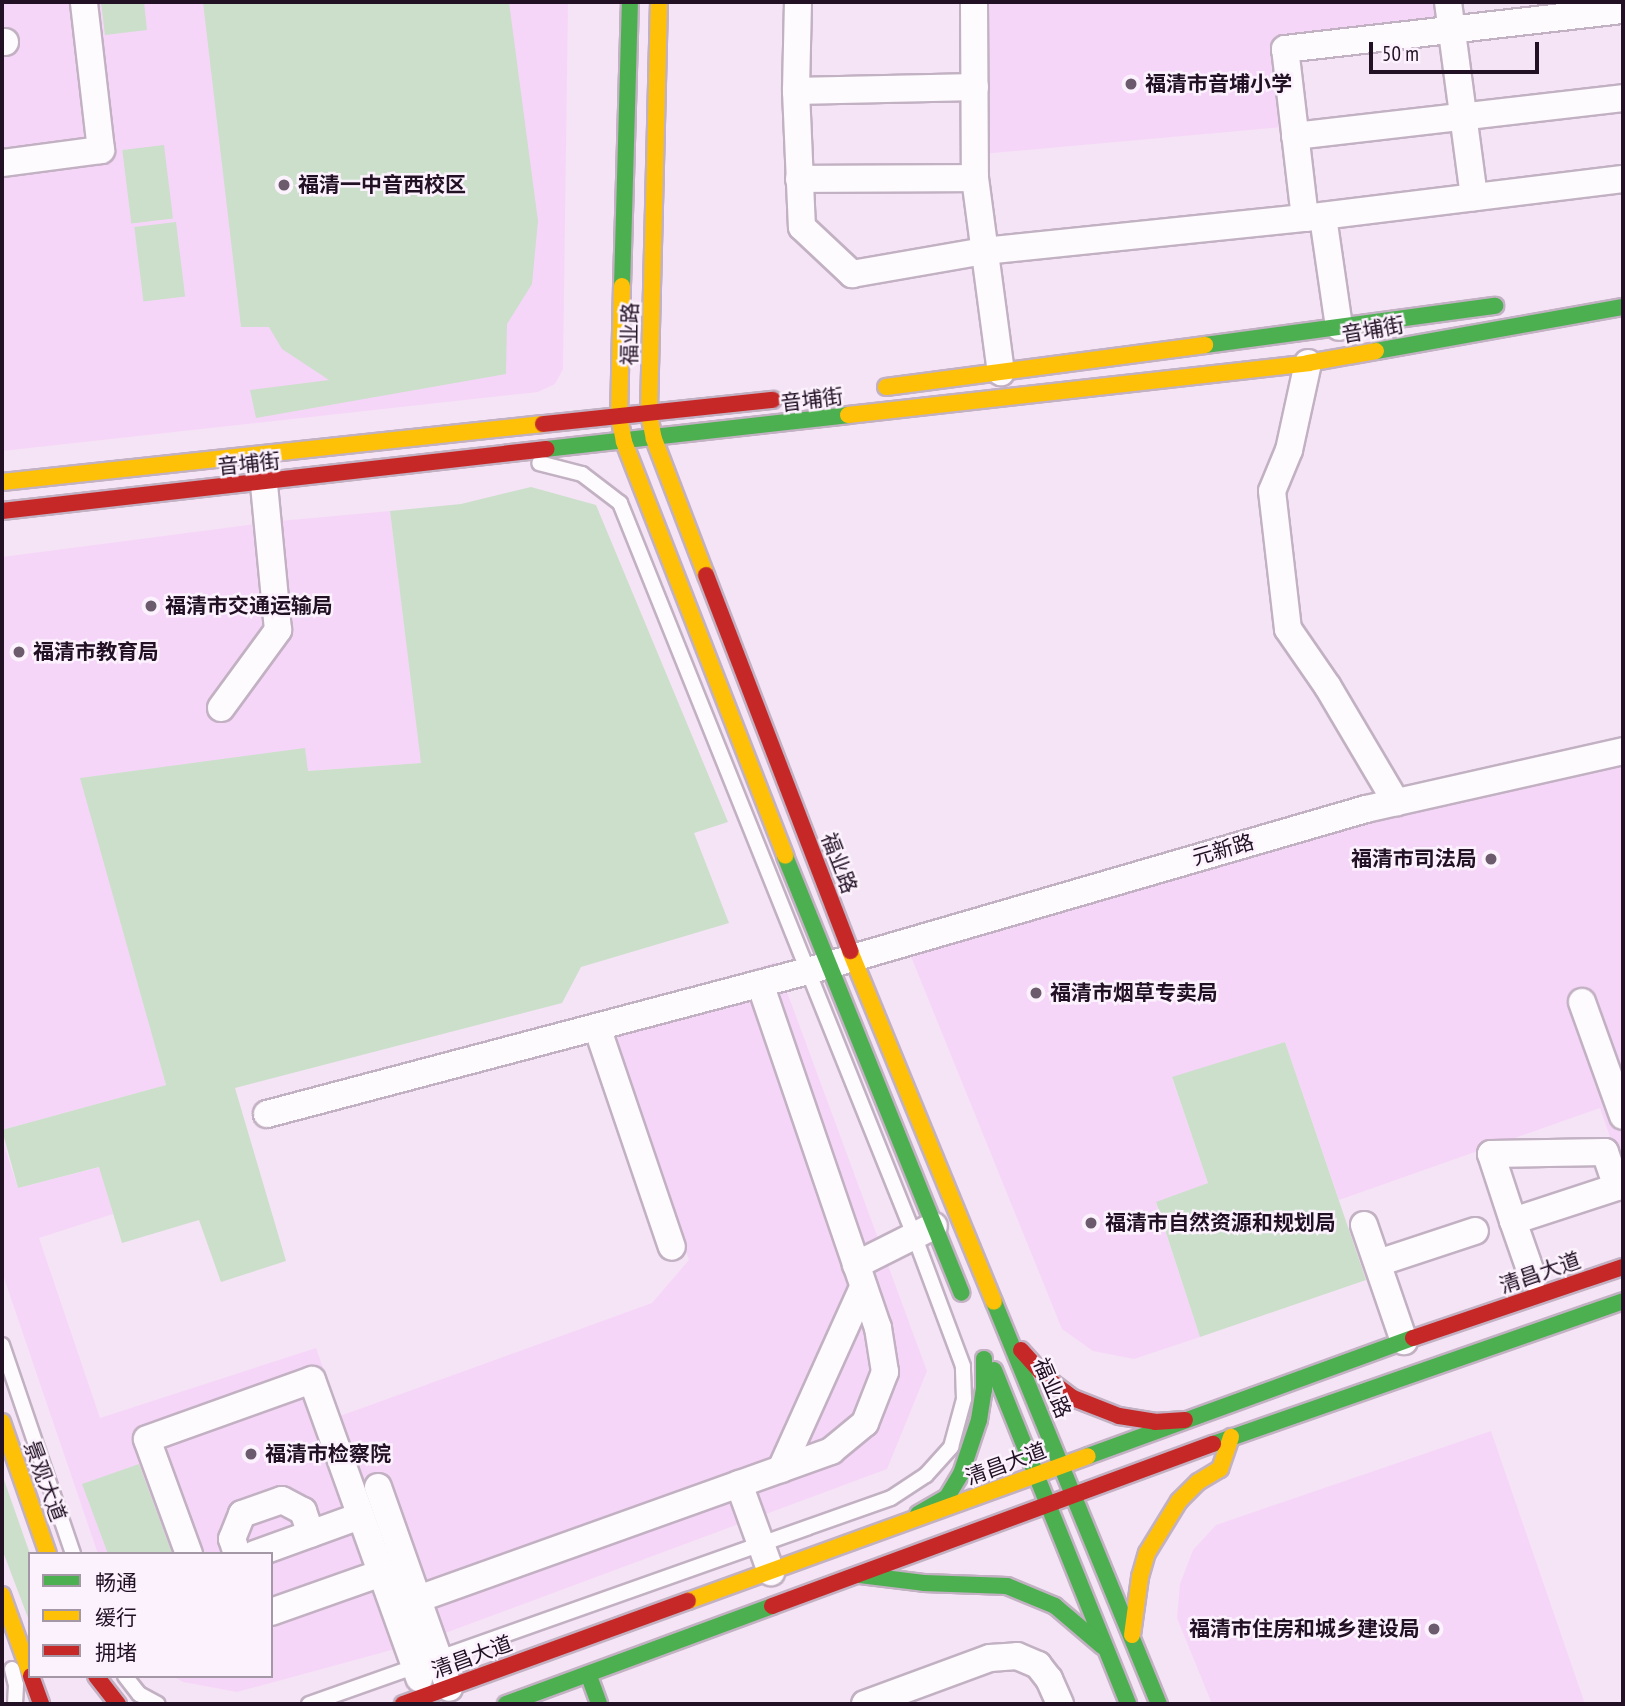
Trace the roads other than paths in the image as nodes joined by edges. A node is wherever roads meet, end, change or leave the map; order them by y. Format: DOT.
graph roads {
  1 [pos="84,2"];
  2 [pos="630,2"];
  3 [pos="659,2"];
  4 [pos="798,2"];
  5 [pos="974,2"];
  6 [pos="1448,2"];
  7 [pos="1622,2"];
  8 [pos="1623,9"];
  9 [pos="1452,30"];
  10 [pos="975,87"];
  11 [pos="796,91"];
  12 [pos="1623,98"];
  13 [pos="1464,116"];
  14 [pos="1295,136"];
  15 [pos="2,163"];
  16 [pos="975,178"];
  17 [pos="1623,178"];
  18 [pos="799,179"];
  19 [pos="1474,197"];
  20 [pos="1314,217"];
  21 [pos="984,251"];
  22 [pos="1517,303"];
  23 [pos="1623,307"];
  24 [pos="1339,327"];
  25 [pos="1308,363"];
  26 [pos="1001,372"];
  27 [pos="868,389"];
  28 [pos="786,398"];
  29 [pos="649,414"];
  30 [pos="619,416"];
  31 [pos="654,439"];
  32 [pos="624,442"];
  33 [pos="2,482"];
  34 [pos="265,490"];
  35 [pos="2,511"];
  36 [pos="85,517"];
  37 [pos="221,708"];
  38 [pos="1623,751"];
  39 [pos="1396,802"];
  40 [pos="829,964"];
  41 [pos="760,984"];
  42 [pos="1582,1002"];
  43 [pos="597,1027"];
  44 [pos="267,1114"];
  45 [pos="1623,1116"];
  46 [pos="1513,1221"];
  47 [pos="1364,1225"];
  48 [pos="924,1230"];
  49 [pos="1475,1231"];
  50 [pos="672,1248"];
  51 [pos="1378,1263"];
  52 [pos="1623,1267"];
  53 [pos="860,1276"];
  54 [pos="1533,1278"];
  55 [pos="1623,1301"];
  56 [pos="969,1308"];
  57 [pos="1006,1333"];
  58 [pos="1404,1341"];
  59 [pos="2,1345"];
  60 [pos="1193,1419"];
  61 [pos="2,1422"];
  62 [pos="1231,1437"];
  63 [pos="1061,1466"];
  64 [pos="780,1469"];
  65 [pos="1037,1475"];
  66 [pos="739,1484"];
  67 [pos="378,1487"];
  68 [pos="1073,1496"];
  69 [pos="1048,1505"];
  70 [pos="360,1516"];
  71 [pos="899,1525"];
  72 [pos="311,1534"];
  73 [pos="761,1544"];
  74 [pos="47,1552"];
  75 [pos="72,1552"];
  76 [pos="188,1552"];
  77 [pos="236,1552"];
  78 [pos="261,1552"];
  79 [pos="771,1572"];
  80 [pos="381,1573"];
  81 [pos="860,1576"];
  82 [pos="2,1595"];
  83 [pos="418,1599"];
  84 [pos="273,1611"];
  85 [pos="1132,1636"];
  86 [pos="1107,1650"];
  87 [pos="5,1651"];
  88 [pos="28,1667"];
  89 [pos="424,1668"];
  90 [pos="589,1676"];
  91 [pos="31,1678"];
  92 [pos="32,1678"];
  93 [pos="91,1678"];
  94 [pos="98,1678"];
  95 [pos="127,1678"];
  96 [pos="449,1688"];
  97 [pos="15,1704"];
  98 [pos="32,1704"];
  99 [pos="41,1704"];
  100 [pos="100,1704"];
  101 [pos="118,1704"];
  102 [pos="158,1704"];
  103 [pos="309,1704"];
  104 [pos="403,1704"];
  105 [pos="506,1704"];
  106 [pos="599,1704"];
  107 [pos="865,1704"];
  108 [pos="1060,1704"];
  109 [pos="1128,1704"];
  110 [pos="1159,1704"];
  1 -- 15 [label="street"];
  2 -- 30 [label="street, 福业路"];
  3 -- 29 [label="street, 福业路"];
  4 -- 11 [label="street"];
  5 -- 10 [label="street"];
  6 -- 9 [label="street"];
  7 -- 8 [label="street"];
  8 -- 9 [label="street"];
  9 -- 13 [label="street"];
  9 -- 14 [label="street"];
  10 -- 11 [label="street"];
  10 -- 16 [label="street"];
  11 -- 18 [label="street"];
  12 -- 13 [label="street"];
  13 -- 14 [label="street"];
  13 -- 19 [label="street"];
  14 -- 20 [label="street"];
  16 -- 18 [label="street"];
  16 -- 21 [label="street"];
  17 -- 19 [label="street"];
  18 -- 21 [label="street"];
  19 -- 20 [label="street"];
  20 -- 21 [label="street"];
  20 -- 24 [label="street"];
  21 -- 26 [label="street"];
  22 -- 24 [label="street, 音埔街"];
  23 -- 25 [label="street, 音埔街"];
  24 -- 26 [label="street, 音埔街"];
  25 -- 31 [label="street, 音埔街"];
  25 -- 39 [label="street"];
  26 -- 27 [label="street, 音埔街"];
  28 -- 29 [label="street, 音埔街"];
  29 -- 30 [label="street, 音埔街"];
  29 -- 31 [label="street, 福业路"];
  30 -- 32 [label="street, 福业路"];
  30 -- 33 [label="street, 音埔街"];
  31 -- 32 [label="street, 音埔街"];
  31 -- 40 [label="street, 福业路"];
  32 -- 34 [label="street, 音埔街"];
  32 -- 40 [label="street, 福业路"];
  34 -- 35 [label="street, 音埔街"];
  34 -- 36 [label="lane"];
  34 -- 37 [label="street"];
  34 -- 40 [label="lane"];
  38 -- 39 [label="street, 元新路"];
  39 -- 40 [label="street, 元新路"];
  40 -- 41 [label="street, 元新路"];
  40 -- 48 [label="street, 福业路"];
  40 -- 57 [label="street, 福业路"];
  41 -- 43 [label="street, 元新路"];
  41 -- 53 [label="street"];
  42 -- 45 [label="street"];
  43 -- 44 [label="street, 元新路"];
  43 -- 50 [label="street"];
  46 -- 46 [label="street"];
  46 -- 54 [label="street"];
  47 -- 51 [label="street"];
  48 -- 53 [label="street"];
  48 -- 56 [label="street, 福业路"];
  48 -- 73 [label="lane"];
  49 -- 51 [label="street"];
  51 -- 58 [label="street"];
  52 -- 58 [label="street, 清昌大道"];
  53 -- 64 [label="street"];
  53 -- 64 [label="street"];
  55 -- 62 [label="street"];
  57 -- 60 [label="street"];
  57 -- 63 [label="street, 福业路"];
  58 -- 60 [label="street, 清昌大道"];
  59 -- 75 [label="lane"];
  60 -- 63 [label="street, 清昌大道"];
  61 -- 74 [label="street, 景观大道"];
  62 -- 68 [label="street"];
  62 -- 85 [label="street"];
  63 -- 65 [label="street, 清昌大道"];
  63 -- 68 [label="street, 福业路"];
  64 -- 66 [label="street"];
  65 -- 69 [label="street"];
  65 -- 71 [label="street, 清昌大道"];
  65 -- 71 [label="street"];
  66 -- 73 [label="street"];
  66 -- 83 [label="street"];
  67 -- 83 [label="street"];
  68 -- 69 [label="street"];
  68 -- 85 [label="street, 福业路"];
  69 -- 81 [label="street"];
  69 -- 86 [label="street"];
  70 -- 72 [label="street"];
  70 -- 76 [label="street"];
  70 -- 80 [label="street"];
  71 -- 79 [label="street, 清昌大道"];
  72 -- 77 [label="street"];
  72 -- 78 [label="street"];
  73 -- 79 [label="street"];
  73 -- 89 [label="lane"];
  79 -- 96 [label="street, 清昌大道"];
  80 -- 84 [label="street"];
  80 -- 89 [label="street"];
  81 -- 86 [label="street"];
  81 -- 90 [label="street"];
  82 -- 88 [label="street"];
  83 -- 89 [label="street"];
  85 -- 110 [label="street, 福业路"];
  86 -- 109 [label="street"];
  87 -- 97 [label="lane"];
  89 -- 96 [label="street"];
  89 -- 103 [label="lane"];
  90 -- 105 [label="street"];
  90 -- 106 [label="street"];
  91 -- 98 [label="street"];
  92 -- 99 [label="street"];
  93 -- 100 [label="street"];
  94 -- 101 [label="street"];
  95 -- 102 [label="lane"];
  96 -- 104 [label="street, 清昌大道"];
  107 -- 108 [label="street"];
}
